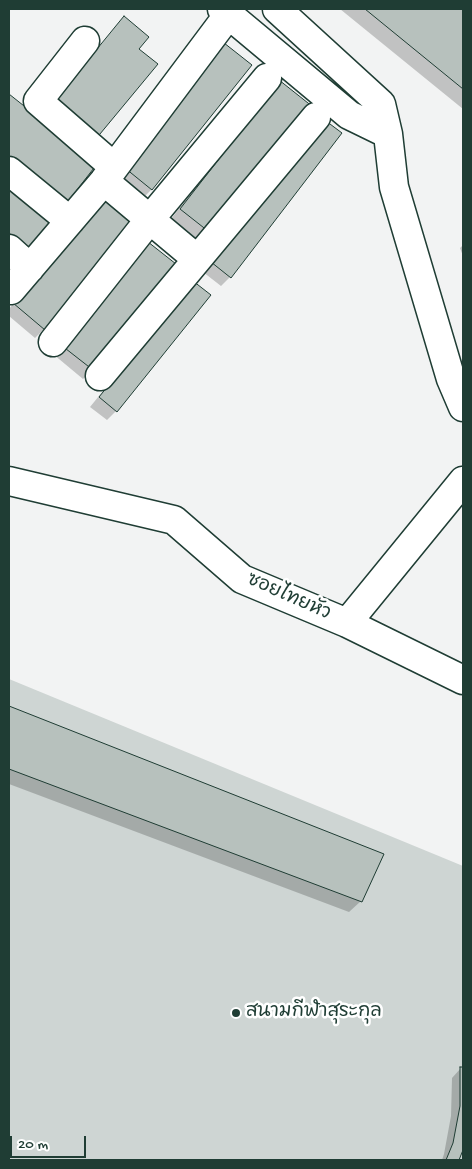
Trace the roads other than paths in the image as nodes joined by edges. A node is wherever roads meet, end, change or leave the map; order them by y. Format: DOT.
graph roads {
  1 [pos="277,9"];
  2 [pos="226,12"];
  3 [pos="85,41"];
  4 [pos="267,78"];
  5 [pos="316,117"];
  6 [pos="388,134"];
  7 [pos="9,171"];
  8 [pos="109,174"];
  9 [pos="150,219"];
  10 [pos="70,221"];
  11 [pos="9,249"];
  12 [pos="197,259"];
  13 [pos="30,268"];
  14 [pos="12,290"];
  15 [pos="53,342"];
  16 [pos="100,376"];
  17 [pos="463,406"];
  18 [pos="9,481"];
  19 [pos="463,481"];
  20 [pos="347,624"];
  21 [pos="463,680"];
  1 -- 6 [label="street"];
  2 -- 6 [label="street"];
  2 -- 8 [label="street"];
  3 -- 8 [label="street"];
  4 -- 9 [label="street"];
  5 -- 12 [label="street"];
  6 -- 17 [label="street"];
  7 -- 10 [label="street"];
  8 -- 9 [label="street"];
  8 -- 10 [label="street"];
  9 -- 12 [label="street"];
  9 -- 15 [label="street"];
  10 -- 13 [label="street"];
  11 -- 13 [label="street"];
  12 -- 16 [label="street"];
  13 -- 14 [label="street"];
  18 -- 20 [label="street, ซอยไทยหัว"];
  19 -- 20 [label="street, ซอยไทยหัว"];
  20 -- 21 [label="street"];
}
